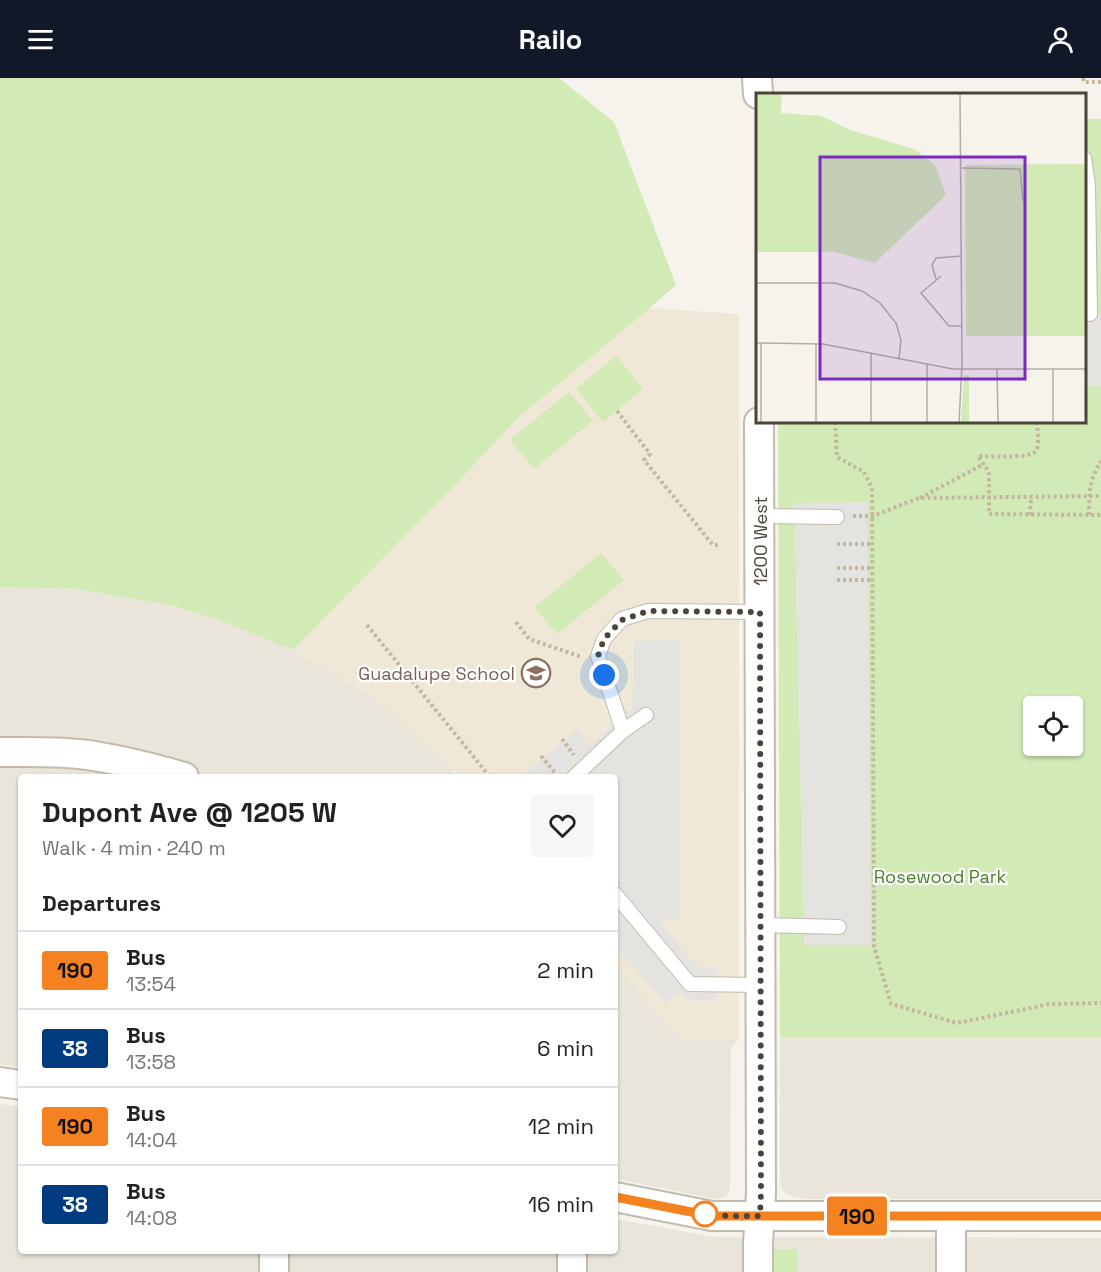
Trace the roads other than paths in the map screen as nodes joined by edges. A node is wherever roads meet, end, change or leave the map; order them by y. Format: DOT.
graph roads {
  1 [pos="1086,172"];
  2 [pos="1090,314"];
  3 [pos="759,423"];
  4 [pos="760,516"];
  5 [pos="837,517"];
  6 [pos="760,612"];
  7 [pos="646,715"];
  8 [pos="623,731"];
  9 [pos="0,752"];
  10 [pos="173,774"];
  11 [pos="577,774"];
  12 [pos="618,898"];
  13 [pos="761,925"];
  14 [pos="839,927"];
  15 [pos="761,985"];
  16 [pos="0,1082"];
  17 [pos="18,1085"];
  18 [pos="618,1198"];
  19 [pos="760,1216"];
  20 [pos="951,1216"];
  21 [pos="1101,1216"];
  22 [pos="274,1254"];
  23 [pos="572,1254"];
  24 [pos="274,1272"];
  25 [pos="572,1272"];
  26 [pos="758,1272"];
  27 [pos="951,1272"];
  1 -- 2 [label="lane"];
  3 -- 4 [label="street, 1200 West"];
  4 -- 5 [label="lane"];
  4 -- 6 [label="street, 1200 West"];
  6 -- 8 [label="lane"];
  6 -- 13 [label="street, 1200 West"];
  7 -- 8 [label="lane"];
  8 -- 11 [label="lane"];
  9 -- 10 [label="street"];
  12 -- 15 [label="lane"];
  13 -- 14 [label="lane"];
  13 -- 15 [label="street, 1200 West"];
  15 -- 19 [label="street, 1200 West"];
  16 -- 17 [label="street"];
  18 -- 19 [label="street"];
  19 -- 20 [label="street"];
  19 -- 26 [label="street, 1200 West"];
  20 -- 21 [label="street"];
  20 -- 27 [label="street"];
  22 -- 24 [label="street"];
  23 -- 25 [label="street"];
}
